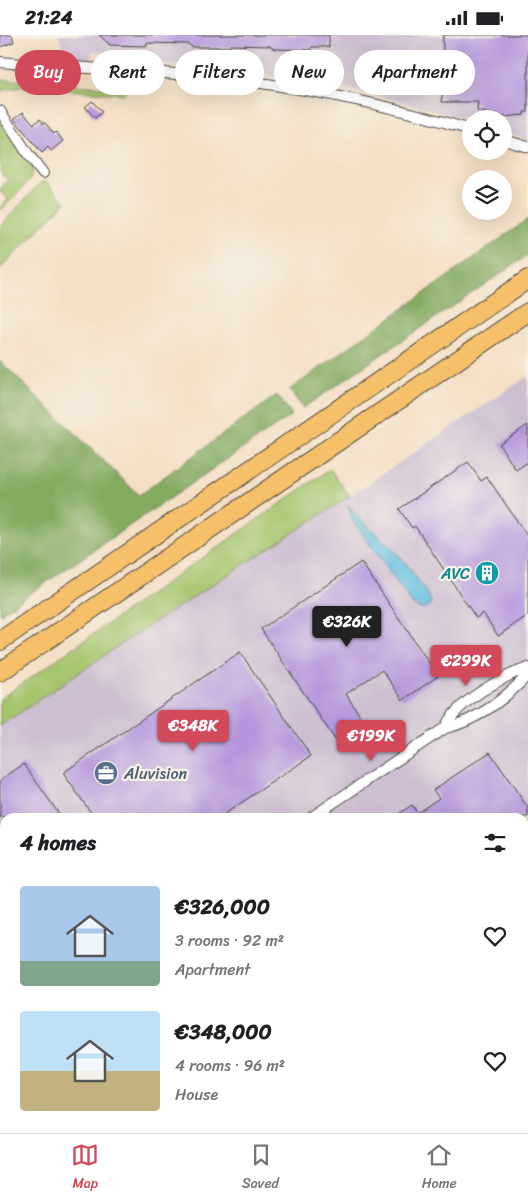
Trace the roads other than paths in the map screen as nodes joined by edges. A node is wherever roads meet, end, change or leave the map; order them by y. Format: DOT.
graph roads {
  1 [pos="0,62"];
  2 [pos="0,111"];
  3 [pos="462,127"];
  4 [pos="512,142"];
  5 [pos="528,147"];
  6 [pos="43,173"];
  7 [pos="528,279"];
  8 [pos="528,312"];
  9 [pos="0,641"];
  10 [pos="528,667"];
  11 [pos="0,673"];
  12 [pos="528,675"];
  13 [pos="445,728"];
  14 [pos="318,813"];
  1 -- 3 [label="street"];
  2 -- 6 [label="street"];
  4 -- 5 [label="street"];
  7 -- 9 [label="highway"];
  8 -- 11 [label="highway"];
  10 -- 13 [label="street"];
  12 -- 13 [label="street"];
  13 -- 14 [label="street"];
}
